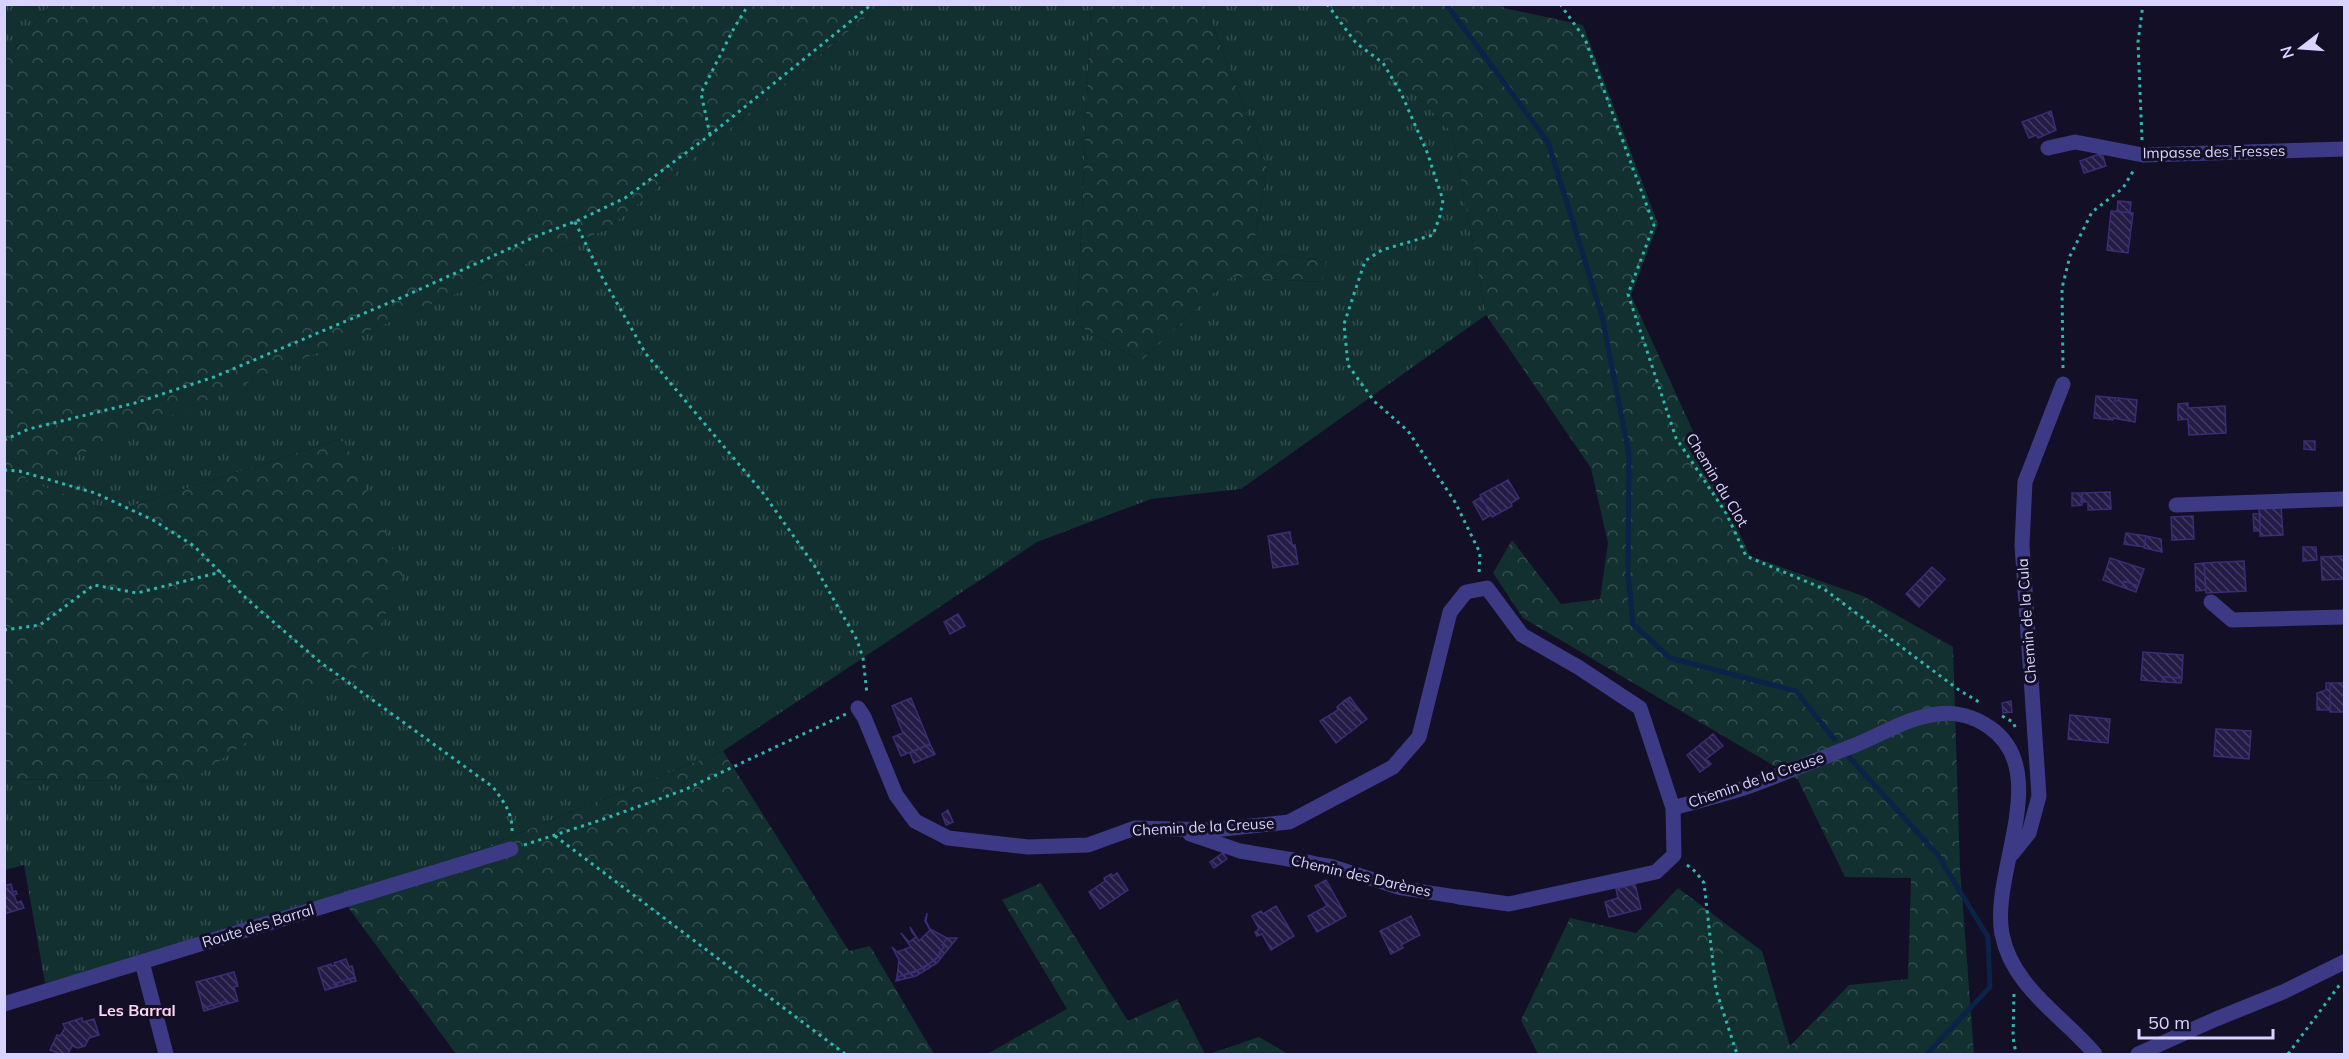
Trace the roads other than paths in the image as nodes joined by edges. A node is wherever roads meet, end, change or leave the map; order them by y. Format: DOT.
graph roads {
  1 [pos="2049,148"];
  2 [pos="2344,149"];
  3 [pos="2063,384"];
  4 [pos="2344,499"];
  5 [pos="2176,505"];
  6 [pos="2211,602"];
  7 [pos="2344,616"];
  8 [pos="858,708"];
  9 [pos="1673,808"];
  10 [pos="1174,829"];
  11 [pos="511,849"];
  12 [pos="2010,856"];
  13 [pos="1312,863"];
  14 [pos="1459,897"];
  15 [pos="142,962"];
  16 [pos="2344,962"];
  17 [pos="4,1004"];
  18 [pos="166,1054"];
  19 [pos="2095,1054"];
  20 [pos="2138,1054"];
  1 -- 2 [label="street, Impasse des Fresses"];
  3 -- 12 [label="street, Chemin de la Cula"];
  4 -- 5 [label="street"];
  6 -- 7 [label="street"];
  8 -- 10 [label="street, Chemin de la Creuse"];
  9 -- 10 [label="street, Chemin de la Creuse"];
  9 -- 12 [label="street, Chemin de la Creuse"];
  9 -- 14 [label="street, Chemin des Darènes"];
  10 -- 13 [label="street, Chemin des Darènes"];
  11 -- 15 [label="street, Route des Barral"];
  12 -- 19 [label="street, Chemin de la Creuse"];
  13 -- 14 [label="street, Chemin des Darènes"];
  15 -- 17 [label="street, Route des Barral"];
  15 -- 18 [label="street"];
  16 -- 20 [label="street"];
}
